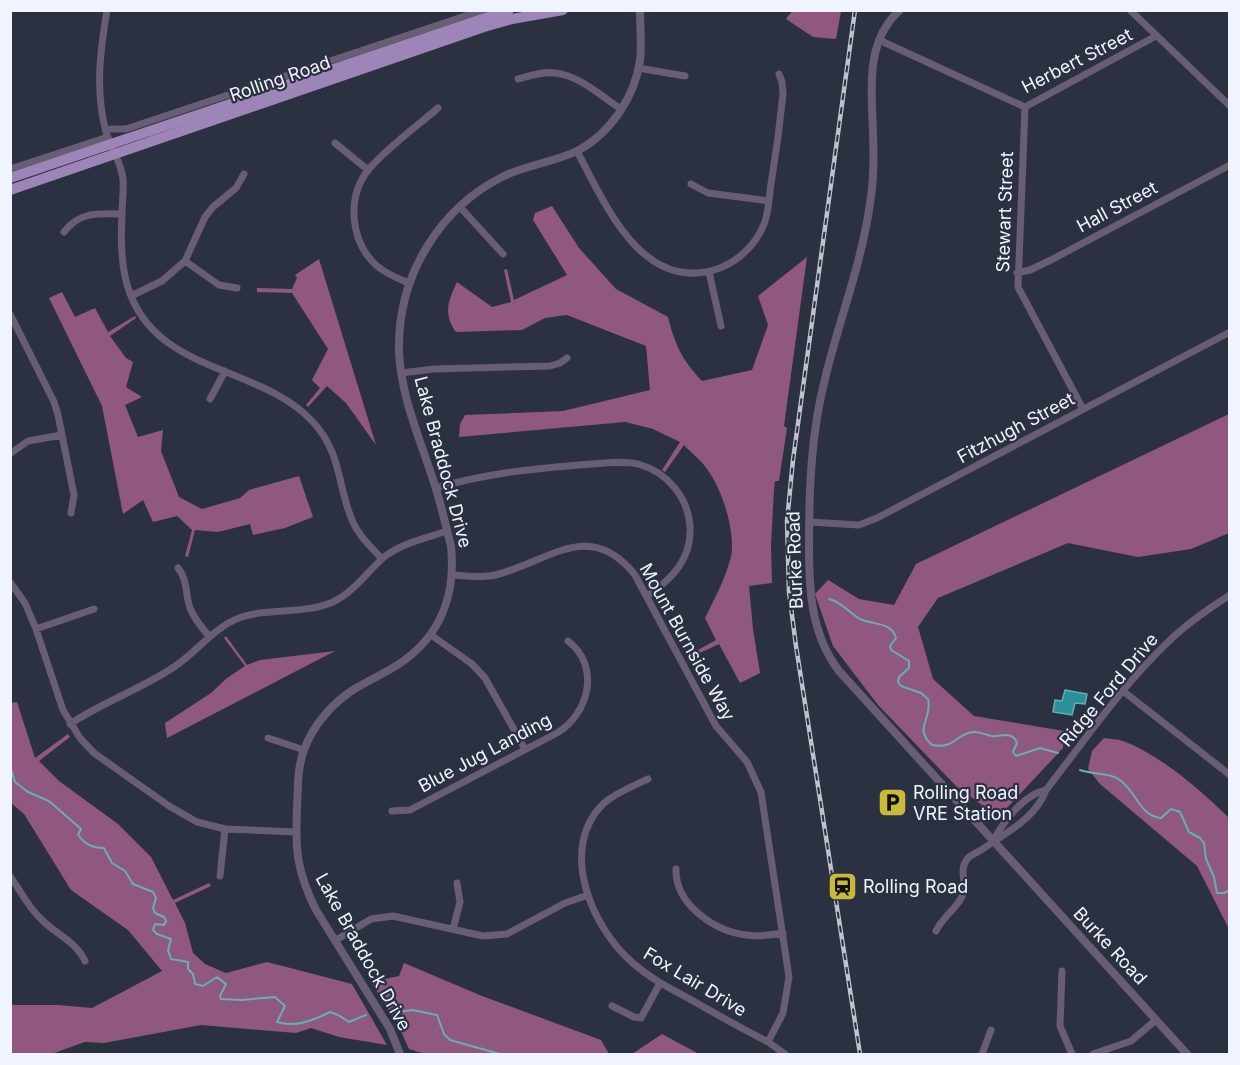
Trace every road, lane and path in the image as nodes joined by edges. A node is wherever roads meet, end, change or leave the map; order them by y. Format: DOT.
graph roads {
  1 [pos="107,10"];
  2 [pos="483,10"];
  3 [pos="509,10"];
  4 [pos="563,10"];
  5 [pos="640,10"];
  6 [pos="900,10"];
  7 [pos="1130,10"];
  8 [pos="1156,36"];
  9 [pos="879,40"];
  10 [pos="638,68"];
  11 [pos="779,74"];
  12 [pos="685,76"];
  13 [pos="518,79"];
  14 [pos="1230,106"];
  15 [pos="1025,107"];
  16 [pos="438,108"];
  17 [pos="621,110"];
  18 [pos="104,119"];
  19 [pos="111,129"];
  20 [pos="111,141"];
  21 [pos="335,143"];
  22 [pos="577,151"];
  23 [pos="117,154"];
  24 [pos="1230,165"];
  25 [pos="10,169"];
  26 [pos="368,170"];
  27 [pos="243,174"];
  28 [pos="10,178"];
  29 [pos="691,184"];
  30 [pos="10,190"];
  31 [pos="769,201"];
  32 [pos="459,207"];
  33 [pos="122,214"];
  34 [pos="64,232"];
  35 [pos="503,254"];
  36 [pos="185,261"];
  37 [pos="709,272"];
  38 [pos="1017,273"];
  39 [pos="409,283"];
  40 [pos="237,288"];
  41 [pos="131,297"];
  42 [pos="10,314"];
  43 [pos="721,326"];
  44 [pos="1230,332"];
  45 [pos="567,358"];
  46 [pos="225,370"];
  47 [pos="401,374"];
  48 [pos="210,399"];
  49 [pos="1083,409"];
  50 [pos="62,435"];
  51 [pos="11,453"];
  52 [pos="436,488"];
  53 [pos="71,513"];
  54 [pos="809,522"];
  55 [pos="447,531"];
  56 [pos="382,559"];
  57 [pos="178,568"];
  58 [pos="453,575"];
  59 [pos="10,582"];
  60 [pos="1230,595"];
  61 [pos="648,596"];
  62 [pos="94,609"];
  63 [pos="36,629"];
  64 [pos="431,635"];
  65 [pos="209,636"];
  66 [pos="568,641"];
  67 [pos="1123,691"];
  68 [pos="70,724"];
  69 [pos="268,738"];
  70 [pos="525,749"];
  71 [pos="304,750"];
  72 [pos="1230,775"];
  73 [pos="648,779"];
  74 [pos="1046,790"];
  75 [pos="392,811"];
  76 [pos="225,830"];
  77 [pos="296,832"];
  78 [pos="993,841"];
  79 [pos="676,869"];
  80 [pos="10,876"];
  81 [pos="220,876"];
  82 [pos="457,883"];
  83 [pos="588,895"];
  84 [pos="453,929"];
  85 [pos="936,930"];
  86 [pos="783,933"];
  87 [pos="336,940"];
  88 [pos="85,961"];
  89 [pos="1062,971"];
  90 [pos="660,982"];
  91 [pos="612,1006"];
  92 [pos="1156,1020"];
  93 [pos="990,1030"];
  94 [pos="768,1042"];
  95 [pos="400,1054"];
  96 [pos="785,1054"];
  97 [pos="982,1054"];
  98 [pos="1072,1054"];
  99 [pos="1093,1054"];
  100 [pos="1187,1054"];
  1 -- 18 [label="street"];
  2 -- 19 [label="street, Rolling Road"];
  3 -- 20 [label="main road, Rolling Road"];
  4 -- 23 [label="main road, Rolling Road"];
  5 -- 10 [label="street, Lake Braddock Drive"];
  6 -- 9 [label="street, Burke Road"];
  7 -- 8 [label="street"];
  8 -- 14 [label="street"];
  8 -- 15 [label="street, Herbert Street"];
  9 -- 15 [label="street, Herbert Street"];
  9 -- 54 [label="street, Burke Road"];
  10 -- 12 [label="street"];
  10 -- 17 [label="street, Lake Braddock Drive"];
  11 -- 31 [label="street"];
  13 -- 17 [label="street"];
  15 -- 38 [label="street, Stewart Street"];
  16 -- 26 [label="street"];
  17 -- 22 [label="street, Lake Braddock Drive"];
  18 -- 19 [label="street"];
  18 -- 20 [label="street"];
  19 -- 20 [label="street"];
  20 -- 23 [label="street"];
  20 -- 25 [label="street, Rolling Road"];
  20 -- 28 [label="main road, Rolling Road"];
  21 -- 26 [label="street"];
  22 -- 32 [label="street, Lake Braddock Drive"];
  22 -- 37 [label="street"];
  23 -- 30 [label="main road, Rolling Road"];
  23 -- 33 [label="street"];
  24 -- 38 [label="street, Hall Street"];
  26 -- 39 [label="street"];
  27 -- 36 [label="street"];
  29 -- 31 [label="street"];
  31 -- 37 [label="street"];
  32 -- 35 [label="street"];
  32 -- 39 [label="street, Lake Braddock Drive"];
  33 -- 34 [label="street"];
  33 -- 41 [label="street"];
  36 -- 40 [label="street"];
  36 -- 41 [label="street"];
  37 -- 43 [label="street"];
  38 -- 49 [label="street, Stewart Street"];
  39 -- 47 [label="street, Lake Braddock Drive"];
  41 -- 46 [label="street"];
  42 -- 50 [label="street"];
  44 -- 49 [label="street, Fitzhugh Street"];
  45 -- 47 [label="street"];
  46 -- 48 [label="street"];
  46 -- 56 [label="street"];
  47 -- 52 [label="street, Lake Braddock Drive"];
  49 -- 54 [label="street, Fitzhugh Street"];
  50 -- 51 [label="street"];
  50 -- 53 [label="street"];
  52 -- 55 [label="street, Lake Braddock Drive"];
  52 -- 61 [label="street"];
  54 -- 78 [label="street, Burke Road"];
  55 -- 56 [label="street"];
  55 -- 58 [label="street, Lake Braddock Drive"];
  56 -- 65 [label="street"];
  57 -- 65 [label="street"];
  58 -- 61 [label="street, Mount Burnside Way"];
  58 -- 64 [label="street, Lake Braddock Drive"];
  59 -- 63 [label="street"];
  60 -- 67 [label="street, Ridge Ford Drive"];
  61 -- 86 [label="street, Mount Burnside Way"];
  62 -- 63 [label="street"];
  63 -- 68 [label="street"];
  64 -- 70 [label="street"];
  64 -- 71 [label="street, Lake Braddock Drive"];
  65 -- 68 [label="street"];
  66 -- 70 [label="street, Blue Jug Landing"];
  67 -- 72 [label="street"];
  67 -- 74 [label="street, Ridge Ford Drive"];
  68 -- 76 [label="street"];
  69 -- 71 [label="street"];
  70 -- 75 [label="street, Blue Jug Landing"];
  71 -- 77 [label="street, Lake Braddock Drive"];
  73 -- 83 [label="street, Fox Lair Drive"];
  74 -- 78 [label="street, Ridge Ford Drive"];
  74 -- 78 [label="street, Ridge Ford Drive"];
  76 -- 77 [label="street"];
  76 -- 81 [label="street"];
  77 -- 87 [label="street, Lake Braddock Drive"];
  78 -- 85 [label="street"];
  78 -- 92 [label="street, Burke Road"];
  79 -- 86 [label="street"];
  80 -- 88 [label="street"];
  82 -- 84 [label="street"];
  83 -- 84 [label="street"];
  83 -- 90 [label="street, Fox Lair Drive"];
  84 -- 87 [label="street"];
  86 -- 94 [label="street, Mount Burnside Way"];
  87 -- 95 [label="street, Lake Braddock Drive"];
  89 -- 98 [label="street"];
  90 -- 91 [label="street"];
  90 -- 94 [label="street, Fox Lair Drive"];
  92 -- 99 [label="street"];
  92 -- 100 [label="street, Burke Road"];
  93 -- 97 [label="street"];
  94 -- 96 [label="street, Fox Lair Drive"];
}
